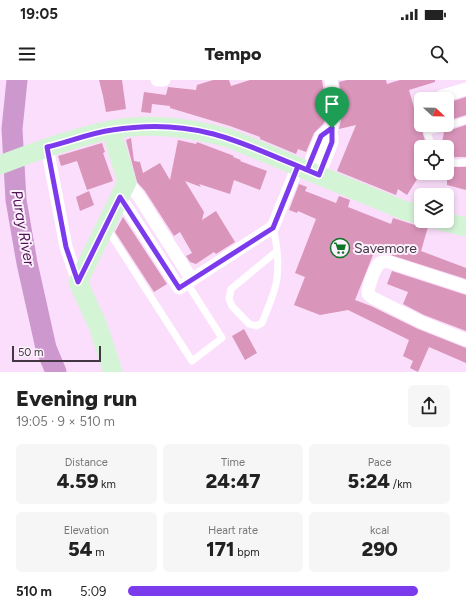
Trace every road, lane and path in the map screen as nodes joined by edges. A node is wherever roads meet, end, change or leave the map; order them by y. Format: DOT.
graph roads {
  1 [pos="157,80"];
  2 [pos="164,80"];
  3 [pos="335,81"];
  4 [pos="466,88"];
  5 [pos="454,92"];
  6 [pos="466,120"];
  7 [pos="111,130"];
  8 [pos="429,140"];
  9 [pos="45,148"];
  10 [pos="466,162"];
  11 [pos="454,163"];
  12 [pos="0,165"];
  13 [pos="308,171"];
  14 [pos="123,190"];
  15 [pos="414,213"];
  16 [pos="454,224"];
  17 [pos="105,226"];
  18 [pos="466,227"];
  19 [pos="273,228"];
  20 [pos="277,251"];
  21 [pos="78,282"];
  22 [pos="189,282"];
  23 [pos="466,287"];
  24 [pos="466,340"];
  25 [pos="113,372"];
  1 -- 2 [label="street"];
  3 -- 13 [label="street"];
  4 -- 5 [label="street"];
  6 -- 8 [label="lane"];
  7 -- 9 [label="main road"];
  7 -- 13 [label="main road"];
  7 -- 14 [label="main road"];
  9 -- 12 [label="main road"];
  9 -- 21 [label="street"];
  10 -- 11 [label="lane"];
  13 -- 15 [label="main road"];
  13 -- 19 [label="street"];
  14 -- 17 [label="main road"];
  14 -- 22 [label="street"];
  16 -- 18 [label="main road"];
  17 -- 21 [label="main road"];
  17 -- 22 [label="lane"];
  19 -- 20 [label="lane"];
  19 -- 22 [label="street"];
  20 -- 20 [label="lane"];
  21 -- 25 [label="main road"];
  23 -- 24 [label="street"];
}
